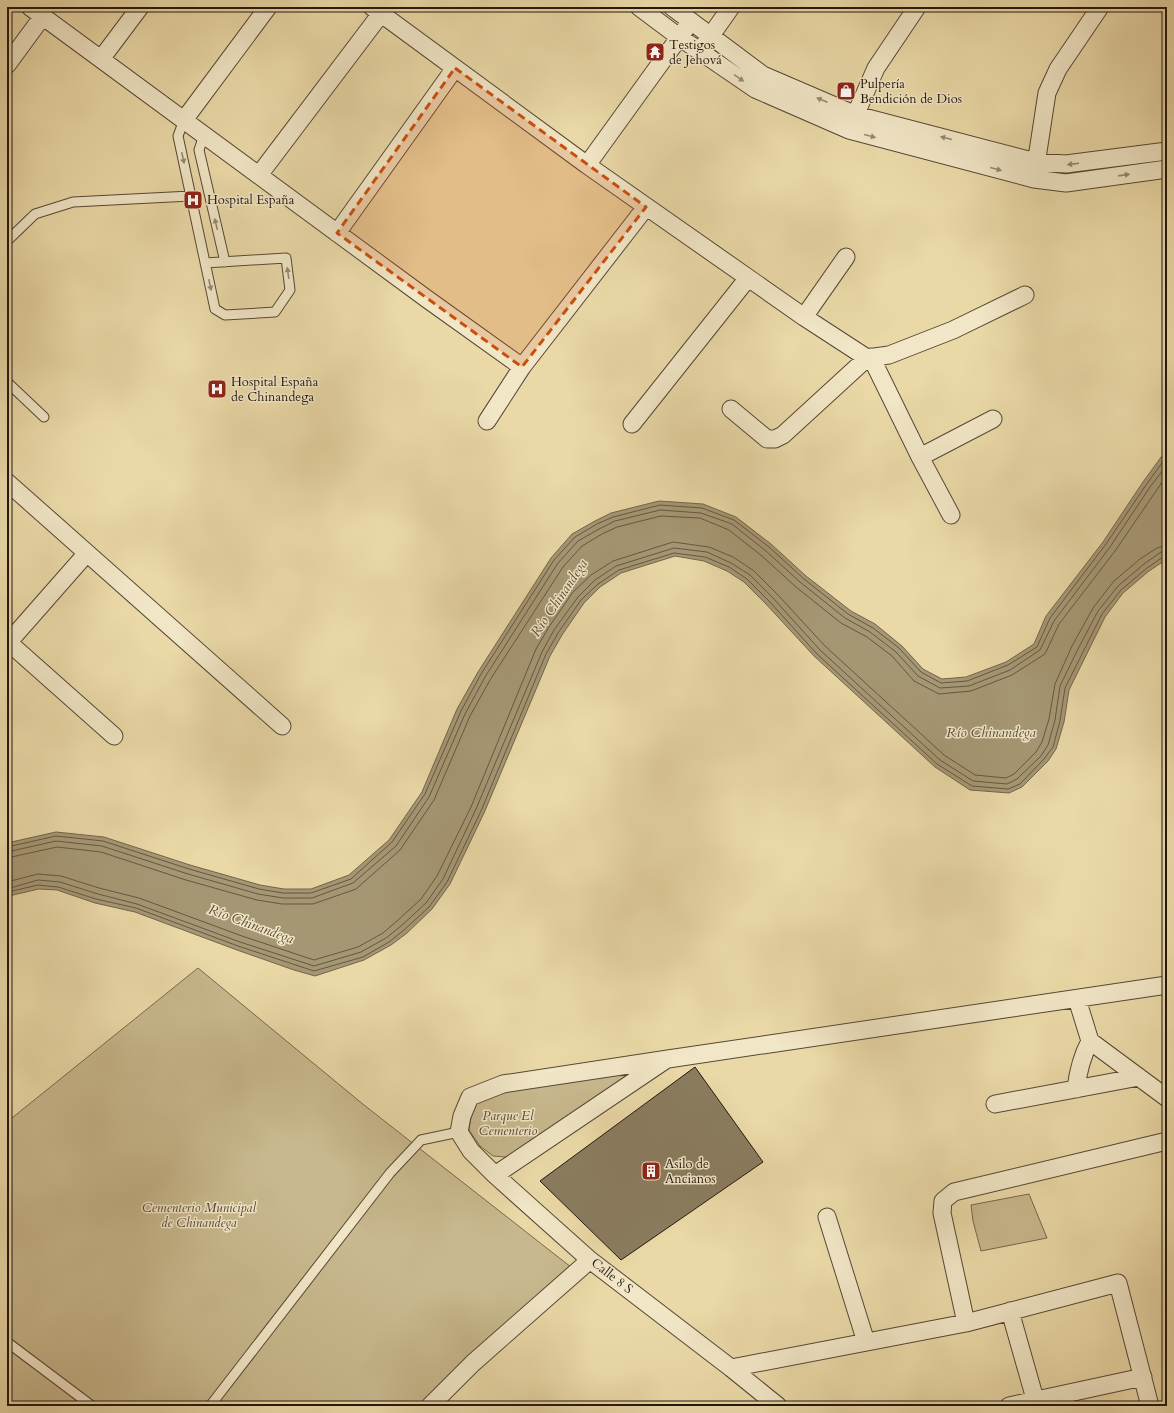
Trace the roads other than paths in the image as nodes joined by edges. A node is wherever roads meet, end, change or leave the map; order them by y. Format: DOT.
graph roads {
  1 [pos="140,7"];
  2 [pos="268,7"];
  3 [pos="639,7"];
  4 [pos="672,7"];
  5 [pos="732,7"];
  6 [pos="917,7"];
  7 [pos="1100,7"];
  8 [pos="34,9"];
  9 [pos="380,9"];
  10 [pos="691,21"];
  11 [pos="711,36"];
  12 [pos="679,37"];
  13 [pos="700,51"];
  14 [pos="101,59"];
  15 [pos="7,65"];
  16 [pos="455,68"];
  17 [pos="856,115"];
  18 [pos="184,120"];
  19 [pos="849,130"];
  20 [pos="204,135"];
  21 [pos="1167,152"];
  22 [pos="1036,162"];
  23 [pos="587,165"];
  24 [pos="1167,169"];
  25 [pos="259,175"];
  26 [pos="1034,180"];
  27 [pos="191,196"];
  28 [pos="646,207"];
  29 [pos="337,233"];
  30 [pos="7,241"];
  31 [pos="846,257"];
  32 [pos="224,262"];
  33 [pos="206,263"];
  34 [pos="748,278"];
  35 [pos="1025,295"];
  36 [pos="804,317"];
  37 [pos="869,357"];
  38 [pos="522,367"];
  39 [pos="7,382"];
  40 [pos="731,409"];
  41 [pos="44,417"];
  42 [pos="993,419"];
  43 [pos="487,421"];
  44 [pos="632,424"];
  45 [pos="920,457"];
  46 [pos="7,482"];
  47 [pos="951,515"];
  48 [pos="87,552"];
  49 [pos="8,643"];
  50 [pos="282,726"];
  51 [pos="114,736"];
  52 [pos="1167,986"];
  53 [pos="1077,999"];
  54 [pos="1090,1041"];
  55 [pos="668,1058"];
  56 [pos="1139,1077"];
  57 [pos="1076,1089"];
  58 [pos="1167,1098"];
  59 [pos="995,1104"];
  60 [pos="459,1132"];
  61 [pos="1167,1141"];
  62 [pos="495,1175"];
  63 [pos="827,1217"];
  64 [pos="590,1260"];
  65 [pos="1010,1311"];
  66 [pos="966,1323"];
  67 [pos="7,1342"];
  68 [pos="866,1342"];
  69 [pos="731,1368"];
  70 [pos="1143,1377"];
  71 [pos="1036,1403"];
  72 [pos="92,1406"];
  73 [pos="210,1406"];
  74 [pos="430,1406"];
  75 [pos="778,1406"];
  76 [pos="1009,1406"];
  77 [pos="1150,1406"];
  1 -- 14 [label="street"];
  2 -- 18 [label="street"];
  3 -- 12 [label="street"];
  4 -- 10 [label="street"];
  5 -- 11 [label="street"];
  6 -- 17 [label="street"];
  7 -- 22 [label="street"];
  8 -- 14 [label="street"];
  8 -- 15 [label="street"];
  9 -- 16 [label="street"];
  9 -- 25 [label="street"];
  10 -- 11 [label="street"];
  10 -- 12 [label="street"];
  11 -- 13 [label="street"];
  17 -- 11 [label="street, one-way"];
  12 -- 13 [label="street"];
  12 -- 23 [label="street"];
  13 -- 19 [label="street, one-way"];
  14 -- 18 [label="street"];
  16 -- 23 [label="street"];
  16 -- 29 [label="street"];
  17 -- 19 [label="street"];
  22 -- 17 [label="street, one-way"];
  18 -- 20 [label="street"];
  18 -- 27 [label="lane, one-way"];
  19 -- 26 [label="street, one-way"];
  20 -- 25 [label="street"];
  32 -- 20 [label="lane, one-way"];
  21 -- 22 [label="street, one-way"];
  22 -- 26 [label="street"];
  23 -- 28 [label="street"];
  26 -- 24 [label="street, one-way"];
  25 -- 29 [label="street"];
  27 -- 30 [label="lane"];
  27 -- 33 [label="lane"];
  28 -- 34 [label="street"];
  28 -- 38 [label="street"];
  29 -- 38 [label="street"];
  31 -- 36 [label="street"];
  32 -- 33 [label="lane"];
  33 -- 32 [label="lane, one-way"];
  34 -- 36 [label="street"];
  34 -- 44 [label="street"];
  35 -- 37 [label="street"];
  36 -- 37 [label="street"];
  37 -- 40 [label="street"];
  37 -- 45 [label="street"];
  38 -- 43 [label="street"];
  39 -- 41 [label="lane"];
  42 -- 45 [label="street"];
  45 -- 47 [label="street"];
  46 -- 48 [label="street"];
  48 -- 49 [label="street"];
  48 -- 50 [label="street"];
  49 -- 51 [label="street"];
  52 -- 53 [label="street"];
  53 -- 54 [label="street"];
  53 -- 55 [label="street"];
  54 -- 56 [label="street"];
  54 -- 57 [label="street"];
  55 -- 60 [label="street"];
  55 -- 62 [label="street"];
  56 -- 57 [label="street"];
  56 -- 58 [label="street"];
  57 -- 59 [label="street"];
  60 -- 62 [label="street, Calle 8 S"];
  60 -- 73 [label="lane"];
  61 -- 66 [label="street"];
  62 -- 64 [label="street, Calle 8 S"];
  63 -- 68 [label="street"];
  64 -- 69 [label="street, Calle 8 S"];
  64 -- 74 [label="street"];
  65 -- 66 [label="street"];
  65 -- 70 [label="street"];
  65 -- 71 [label="street"];
  66 -- 68 [label="street"];
  67 -- 72 [label="lane"];
  68 -- 69 [label="street"];
  69 -- 75 [label="street, Calle 8 S"];
  70 -- 71 [label="street"];
  70 -- 77 [label="street"];
  71 -- 76 [label="street"];
}
